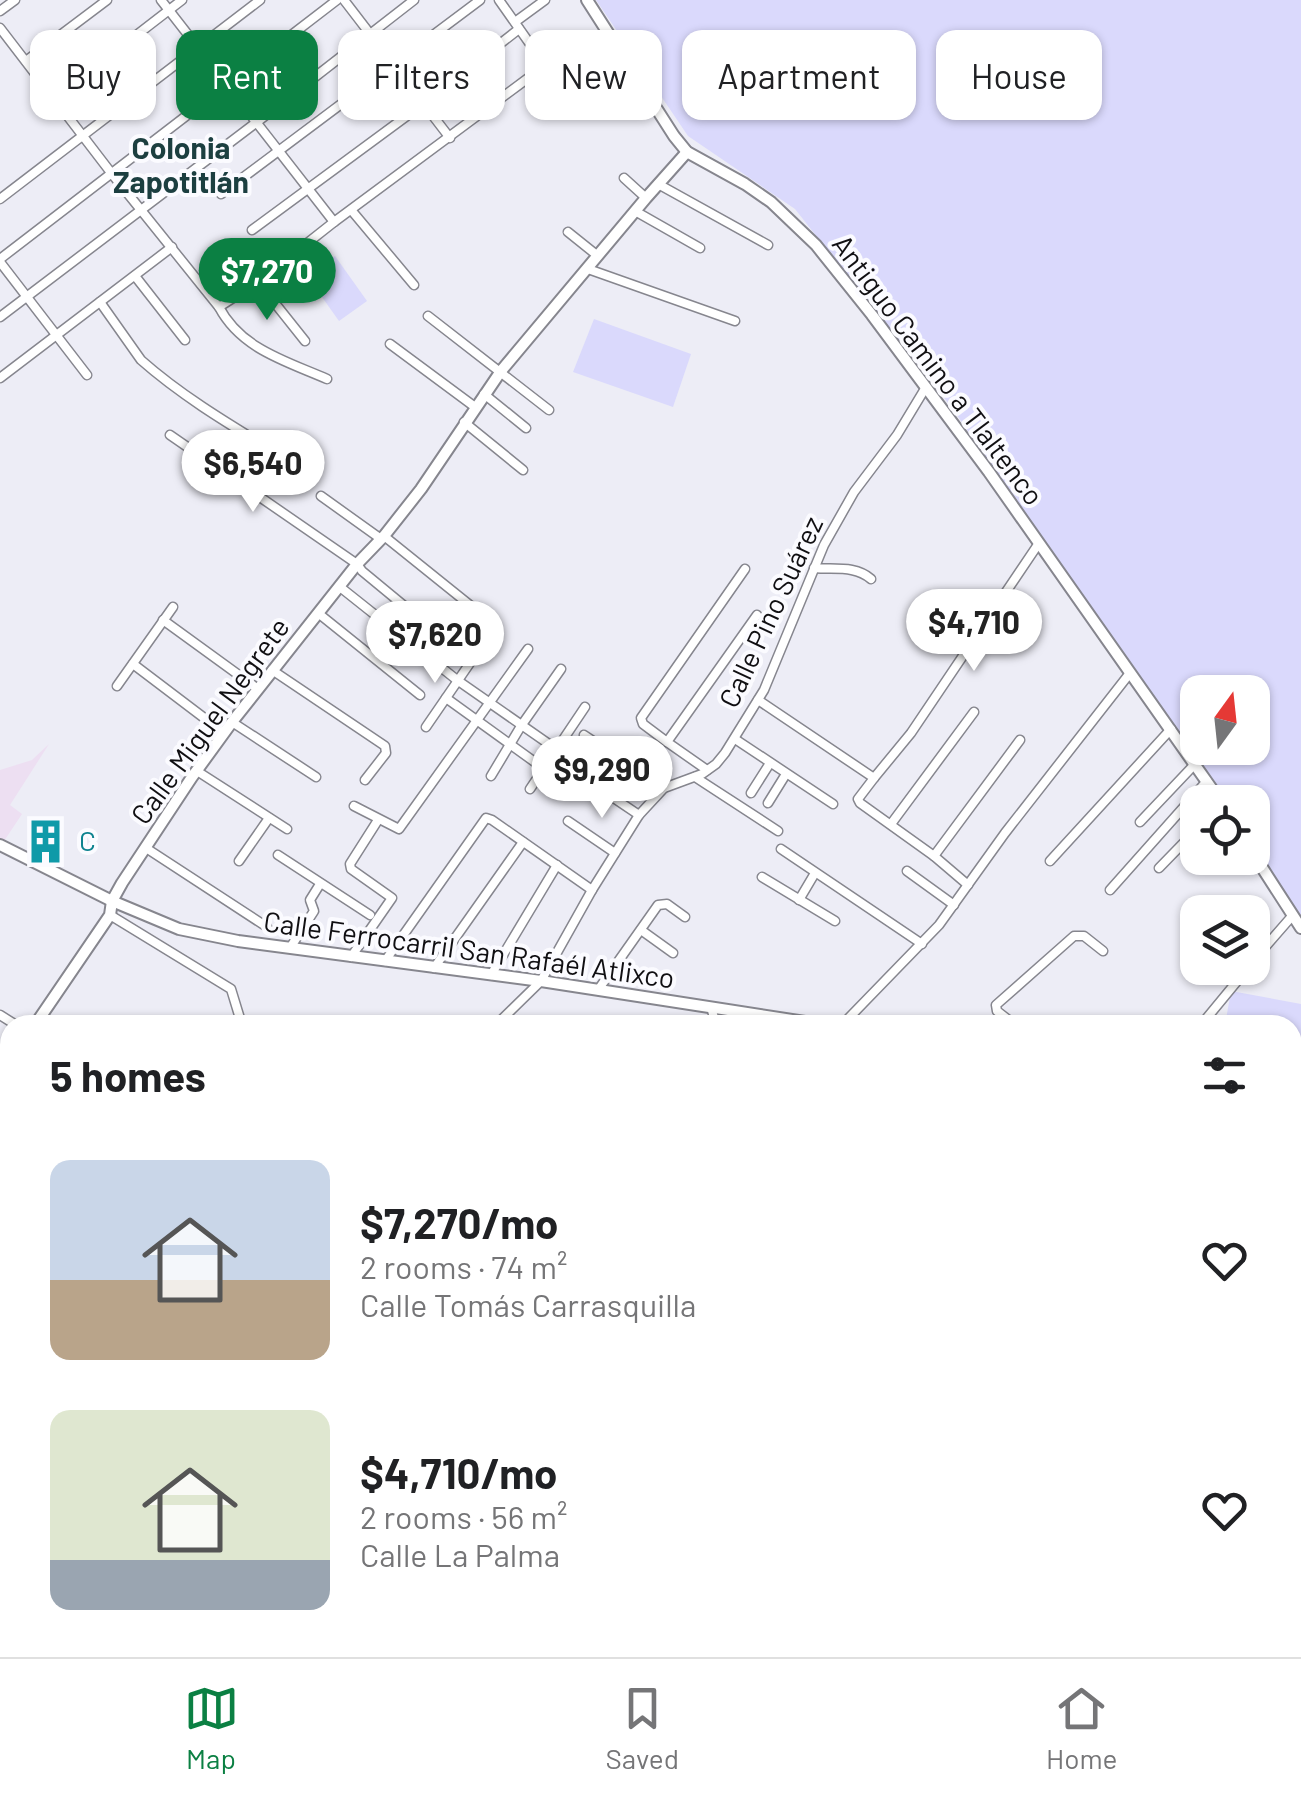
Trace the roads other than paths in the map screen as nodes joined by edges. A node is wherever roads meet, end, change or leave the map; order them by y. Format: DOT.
graph roads {
  1 [pos="15,0"];
  2 [pos="107,0"];
  3 [pos="161,0"];
  4 [pos="182,0"];
  5 [pos="260,0"];
  6 [pos="341,0"];
  7 [pos="414,0"];
  8 [pos="480,0"];
  9 [pos="500,0"];
  10 [pos="546,0"];
  11 [pos="587,0"];
  12 [pos="169,10"];
  13 [pos="0,11"];
  14 [pos="517,26"];
  15 [pos="0,28"];
  16 [pos="143,30"];
  17 [pos="185,30"];
  18 [pos="220,30"];
  19 [pos="300,30"];
  20 [pos="367,30"];
  21 [pos="375,30"];
  22 [pos="440,30"];
  23 [pos="505,36"];
  24 [pos="338,59"];
  25 [pos="26,61"];
  26 [pos="176,63"];
  27 [pos="30,66"];
  28 [pos="338,106"];
  29 [pos="72,120"];
  30 [pos="181,120"];
  31 [pos="401,120"];
  32 [pos="436,120"];
  33 [pos="258,122"];
  34 [pos="83,134"];
  35 [pos="450,138"];
  36 [pos="278,151"];
  37 [pos="687,152"];
  38 [pos="112,174"];
  39 [pos="624,178"];
  40 [pos="658,184"];
  41 [pos="307,188"];
  42 [pos="221,194"];
  43 [pos="646,198"];
  44 [pos="0,199"];
  45 [pos="141,210"];
  46 [pos="352,211"];
  47 [pos="635,211"];
  48 [pos="334,222"];
  49 [pos="252,230"];
  50 [pos="568,232"];
  51 [pos="768,244"];
  52 [pos="172,247"];
  53 [pos="700,248"];
  54 [pos="598,256"];
  55 [pos="0,261"];
  56 [pos="588,269"];
  57 [pos="135,276"];
  58 [pos="258,282"];
  59 [pos="414,286"];
  60 [pos="26,298"];
  61 [pos="100,302"];
  62 [pos="219,307"];
  63 [pos="428,316"];
  64 [pos="0,317"];
  65 [pos="735,321"];
  66 [pos="55,336"];
  67 [pos="184,340"];
  68 [pos="305,341"];
  69 [pos="390,344"];
  70 [pos="502,371"];
  71 [pos="87,374"];
  72 [pos="0,378"];
  73 [pos="327,379"];
  74 [pos="926,387"];
  75 [pos="484,394"];
  76 [pos="475,407"];
  77 [pos="549,410"];
  78 [pos="464,422"];
  79 [pos="526,428"];
  80 [pos="170,435"];
  81 [pos="283,457"];
  82 [pos="523,470"];
  83 [pos="321,496"];
  84 [pos="382,537"];
  85 [pos="1040,543"];
  86 [pos="357,564"];
  87 [pos="814,568"];
  88 [pos="745,570"];
  89 [pos="871,579"];
  90 [pos="340,587"];
  91 [pos="173,607"];
  92 [pos="318,614"];
  93 [pos="757,615"];
  94 [pos="486,618"];
  95 [pos="164,620"];
  96 [pos="494,628"];
  97 [pos="528,649"];
  98 [pos="460,652"];
  99 [pos="133,664"];
  100 [pos="272,670"];
  101 [pos="561,670"];
  102 [pos="1130,672"];
  103 [pos="458,680"];
  104 [pos="117,686"];
  105 [pos="258,689"];
  106 [pos="420,695"];
  107 [pos="446,698"];
  108 [pos="758,700"];
  109 [pos="491,703"];
  110 [pos="584,707"];
  111 [pos="974,712"];
  112 [pos="478,721"];
  113 [pos="232,722"];
  114 [pos="521,726"];
  115 [pos="426,727"];
  116 [pos="1171,729"];
  117 [pos="224,734"];
  118 [pos="584,735"];
  119 [pos="734,739"];
  120 [pos="1020,740"];
  121 [pos="668,742"];
  122 [pos="1180,742"];
  123 [pos="510,746"];
  124 [pos="556,749"];
  125 [pos="770,763"];
  126 [pos="1194,765"];
  127 [pos="1196,765"];
  128 [pos="543,768"];
  129 [pos="707,770"];
  130 [pos="197,771"];
  131 [pos="786,774"];
  132 [pos="491,776"];
  133 [pos="695,777"];
  134 [pos="316,778"];
  135 [pos="584,778"];
  136 [pos="874,778"];
  137 [pos="365,780"];
  138 [pos="1206,781"];
  139 [pos="1209,785"];
  140 [pos="664,788"];
  141 [pos="530,789"];
  142 [pos="750,792"];
  143 [pos="768,803"];
  144 [pos="833,804"];
  145 [pos="354,806"];
  146 [pos="638,815"];
  147 [pos="269,818"];
  148 [pos="378,820"];
  149 [pos="568,820"];
  150 [pos="1140,822"];
  151 [pos="891,824"];
  152 [pos="287,829"];
  153 [pos="778,830"];
  154 [pos="523,842"];
  155 [pos="0,845"];
  156 [pos="1180,846"];
  157 [pos="146,848"];
  158 [pos="781,849"];
  159 [pos="615,853"];
  160 [pos="278,855"];
  161 [pos="934,856"];
  162 [pos="1050,860"];
  163 [pos="239,862"];
  164 [pos="557,865"];
  165 [pos="1159,868"];
  166 [pos="907,871"];
  167 [pos="815,873"];
  168 [pos="1267,875"];
  169 [pos="762,877"];
  170 [pos="320,884"];
  171 [pos="968,886"];
  172 [pos="592,890"];
  173 [pos="1110,890"];
  174 [pos="799,900"];
  175 [pos="112,901"];
  176 [pos="954,905"];
  177 [pos="110,915"];
  178 [pos="370,915"];
  179 [pos="1293,916"];
  180 [pos="685,917"];
  181 [pos="835,921"];
  182 [pos="268,928"];
  183 [pos="1301,928"];
  184 [pos="641,930"];
  185 [pos="1270,942"];
  186 [pos="922,944"];
  187 [pos="290,948"];
  188 [pos="1103,950"];
  189 [pos="674,953"];
  190 [pos="351,957"];
  191 [pos="385,961"];
  192 [pos="434,968"];
  193 [pos="491,975"];
  194 [pos="540,982"];
  195 [pos="1234,985"];
  196 [pos="598,990"];
  197 [pos="712,1007"];
  198 [pos="42,1015"];
  199 [pos="239,1015"];
  200 [pos="506,1015"];
  201 [pos="714,1015"];
  202 [pos="762,1015"];
  203 [pos="852,1015"];
  204 [pos="1004,1015"];
  205 [pos="1209,1015"];
  1 -- 13 [label="street"];
  2 -- 25 [label="street"];
  3 -- 12 [label="street"];
  4 -- 12 [label="street"];
  5 -- 18 [label="street"];
  6 -- 19 [label="street"];
  6 -- 20 [label="street"];
  7 -- 21 [label="street"];
  8 -- 22 [label="street"];
  9 -- 14 [label="street"];
  10 -- 14 [label="street"];
  11 -- 37 [label="street, Antiguo Camino a Tlaltenco"];
  12 -- 16 [label="street"];
  12 -- 17 [label="street"];
  14 -- 23 [label="street"];
  14 -- 35 [label="street"];
  15 -- 25 [label="street"];
  24 -- 33 [label="street"];
  25 -- 27 [label="street"];
  26 -- 34 [label="street"];
  28 -- 36 [label="street"];
  29 -- 34 [label="street"];
  30 -- 38 [label="street"];
  31 -- 41 [label="street"];
  32 -- 35 [label="street"];
  33 -- 36 [label="street"];
  33 -- 45 [label="street"];
  34 -- 38 [label="street"];
  34 -- 44 [label="street"];
  35 -- 46 [label="street"];
  36 -- 41 [label="street"];
  36 -- 42 [label="street"];
  37 -- 40 [label="street, Calle Miguel Negrete"];
  37 -- 74 [label="street, Antiguo Camino a Tlaltenco"];
  38 -- 45 [label="street"];
  38 -- 55 [label="street"];
  39 -- 43 [label="street"];
  40 -- 43 [label="street, Calle Miguel Negrete"];
  40 -- 51 [label="street"];
  41 -- 48 [label="street"];
  41 -- 49 [label="street"];
  43 -- 47 [label="street, Calle Miguel Negrete"];
  45 -- 52 [label="street"];
  45 -- 60 [label="street"];
  46 -- 48 [label="street"];
  46 -- 59 [label="street"];
  47 -- 53 [label="street"];
  47 -- 54 [label="street, Calle Miguel Negrete"];
  48 -- 58 [label="street"];
  50 -- 54 [label="street"];
  52 -- 57 [label="street"];
  52 -- 62 [label="street"];
  54 -- 56 [label="street, Calle Miguel Negrete"];
  55 -- 60 [label="street"];
  56 -- 65 [label="street"];
  56 -- 70 [label="street, Calle Miguel Negrete"];
  57 -- 61 [label="street"];
  57 -- 67 [label="street"];
  58 -- 62 [label="street"];
  58 -- 68 [label="street"];
  60 -- 64 [label="street"];
  60 -- 66 [label="street"];
  61 -- 66 [label="street"];
  61 -- 81 [label="street"];
  62 -- 73 [label="street"];
  63 -- 70 [label="street"];
  66 -- 71 [label="street"];
  66 -- 72 [label="street"];
  69 -- 76 [label="street"];
  70 -- 75 [label="street, Calle Miguel Negrete"];
  70 -- 77 [label="street"];
  74 -- 85 [label="street, Antiguo Camino a Tlaltenco"];
  74 -- 87 [label="street, Calle Pino Suárez"];
  75 -- 76 [label="street, Calle Miguel Negrete"];
  75 -- 79 [label="street"];
  76 -- 78 [label="street, Calle Miguel Negrete"];
  78 -- 82 [label="street"];
  78 -- 84 [label="street, Calle Miguel Negrete"];
  80 -- 86 [label="street"];
  83 -- 84 [label="street"];
  84 -- 86 [label="street, Calle Miguel Negrete"];
  84 -- 94 [label="street"];
  85 -- 102 [label="street, Antiguo Camino a Tlaltenco"];
  85 -- 136 [label="street"];
  86 -- 90 [label="street, Calle Miguel Negrete"];
  86 -- 98 [label="street"];
  87 -- 89 [label="street"];
  87 -- 108 [label="street, Calle Pino Suárez"];
  88 -- 121 [label="street"];
  90 -- 92 [label="street, Calle Miguel Negrete"];
  90 -- 103 [label="street"];
  91 -- 95 [label="street"];
  92 -- 100 [label="street, Calle Miguel Negrete"];
  92 -- 106 [label="street"];
  93 -- 121 [label="street"];
  95 -- 99 [label="street"];
  95 -- 105 [label="street"];
  96 -- 103 [label="street"];
  97 -- 109 [label="street"];
  99 -- 104 [label="street"];
  99 -- 117 [label="street"];
  100 -- 105 [label="street, Calle Miguel Negrete"];
  100 -- 137 [label="street"];
  101 -- 114 [label="street"];
  102 -- 116 [label="street, Antiguo Camino a Tlaltenco"];
  102 -- 171 [label="street"];
  103 -- 107 [label="street"];
  103 -- 109 [label="street"];
  105 -- 113 [label="street, Calle Miguel Negrete"];
  107 -- 112 [label="street"];
  107 -- 115 [label="street"];
  108 -- 119 [label="street, Calle Pino Suárez"];
  108 -- 136 [label="street"];
  109 -- 112 [label="street"];
  109 -- 114 [label="street"];
  110 -- 124 [label="street"];
  111 -- 151 [label="street"];
  112 -- 123 [label="street"];
  112 -- 148 [label="street"];
  113 -- 117 [label="street, Calle Miguel Negrete"];
  113 -- 134 [label="street"];
  114 -- 123 [label="street"];
  114 -- 124 [label="street"];
  116 -- 122 [label="street, Antiguo Camino a Tlaltenco"];
  116 -- 162 [label="street"];
  117 -- 130 [label="street, Calle Miguel Negrete"];
  118 -- 140 [label="street"];
  119 -- 125 [label="street"];
  119 -- 129 [label="street, Calle Pino Suárez"];
  120 -- 161 [label="street"];
  121 -- 129 [label="street"];
  123 -- 128 [label="street"];
  123 -- 132 [label="street"];
  124 -- 128 [label="street"];
  125 -- 131 [label="street"];
  125 -- 142 [label="street"];
  126 -- 150 [label="street"];
  127 -- 138 [label="street, Antiguo Camino a Tlaltenco"];
  128 -- 141 [label="street"];
  129 -- 133 [label="street, Calle Pino Suárez"];
  130 -- 147 [label="street"];
  130 -- 157 [label="street, Calle Miguel Negrete"];
  131 -- 143 [label="street"];
  131 -- 144 [label="street"];
  133 -- 140 [label="street, Calle Pino Suárez"];
  133 -- 153 [label="street"];
  135 -- 146 [label="street"];
  136 -- 151 [label="street"];
  138 -- 139 [label="street, Antiguo Camino a Tlaltenco"];
  138 -- 173 [label="street"];
  140 -- 146 [label="street, Calle Pino Suárez"];
  145 -- 148 [label="street"];
  146 -- 159 [label="street, Calle Pino Suárez"];
  147 -- 152 [label="street"];
  147 -- 163 [label="street"];
  148 -- 190 [label="street"];
  149 -- 159 [label="street"];
  151 -- 161 [label="street"];
  154 -- 164 [label="street"];
  154 -- 191 [label="street"];
  154 -- 192 [label="street"];
  155 -- 175 [label="street, Calle Ferrocarril San Rafaél Atlixco"];
  156 -- 165 [label="street"];
  157 -- 175 [label="street, Calle Miguel Negrete"];
  157 -- 182 [label="street"];
  158 -- 167 [label="street"];
  159 -- 172 [label="street, Calle Pino Suárez"];
  160 -- 170 [label="street"];
  161 -- 171 [label="street"];
  164 -- 172 [label="street"];
  164 -- 193 [label="street"];
  166 -- 176 [label="street"];
  167 -- 174 [label="street"];
  167 -- 186 [label="street"];
  168 -- 179 [label="street"];
  169 -- 174 [label="street"];
  170 -- 178 [label="street"];
  170 -- 187 [label="street"];
  171 -- 176 [label="street"];
  172 -- 194 [label="street, Calle Pino Suárez"];
  174 -- 181 [label="street"];
  175 -- 177 [label="street, Calle Miguel Negrete"];
  175 -- 187 [label="street, Calle Ferrocarril San Rafaél Atlixco"];
  176 -- 186 [label="street"];
  177 -- 198 [label="street, Calle Miguel Negrete"];
  177 -- 199 [label="street"];
  179 -- 183 [label="street"];
  179 -- 185 [label="street"];
  180 -- 184 [label="street"];
  184 -- 189 [label="street"];
  184 -- 196 [label="street"];
  186 -- 203 [label="street"];
  187 -- 190 [label="street, Calle Ferrocarril San Rafaél Atlixco"];
  188 -- 204 [label="street"];
  190 -- 191 [label="street, Calle Ferrocarril San Rafaél Atlixco"];
  191 -- 192 [label="street, Calle Ferrocarril San Rafaél Atlixco"];
  192 -- 193 [label="street, Calle Ferrocarril San Rafaél Atlixco"];
  193 -- 194 [label="street, Calle Ferrocarril San Rafaél Atlixco"];
  194 -- 196 [label="street, Calle Ferrocarril San Rafaél Atlixco"];
  194 -- 200 [label="street, Calle Pino Suárez"];
  195 -- 205 [label="street"];
  196 -- 197 [label="street, Calle Ferrocarril San Rafaél Atlixco"];
  197 -- 201 [label="street"];
  197 -- 202 [label="street, Calle Ferrocarril San Rafaél Atlixco"];
}
